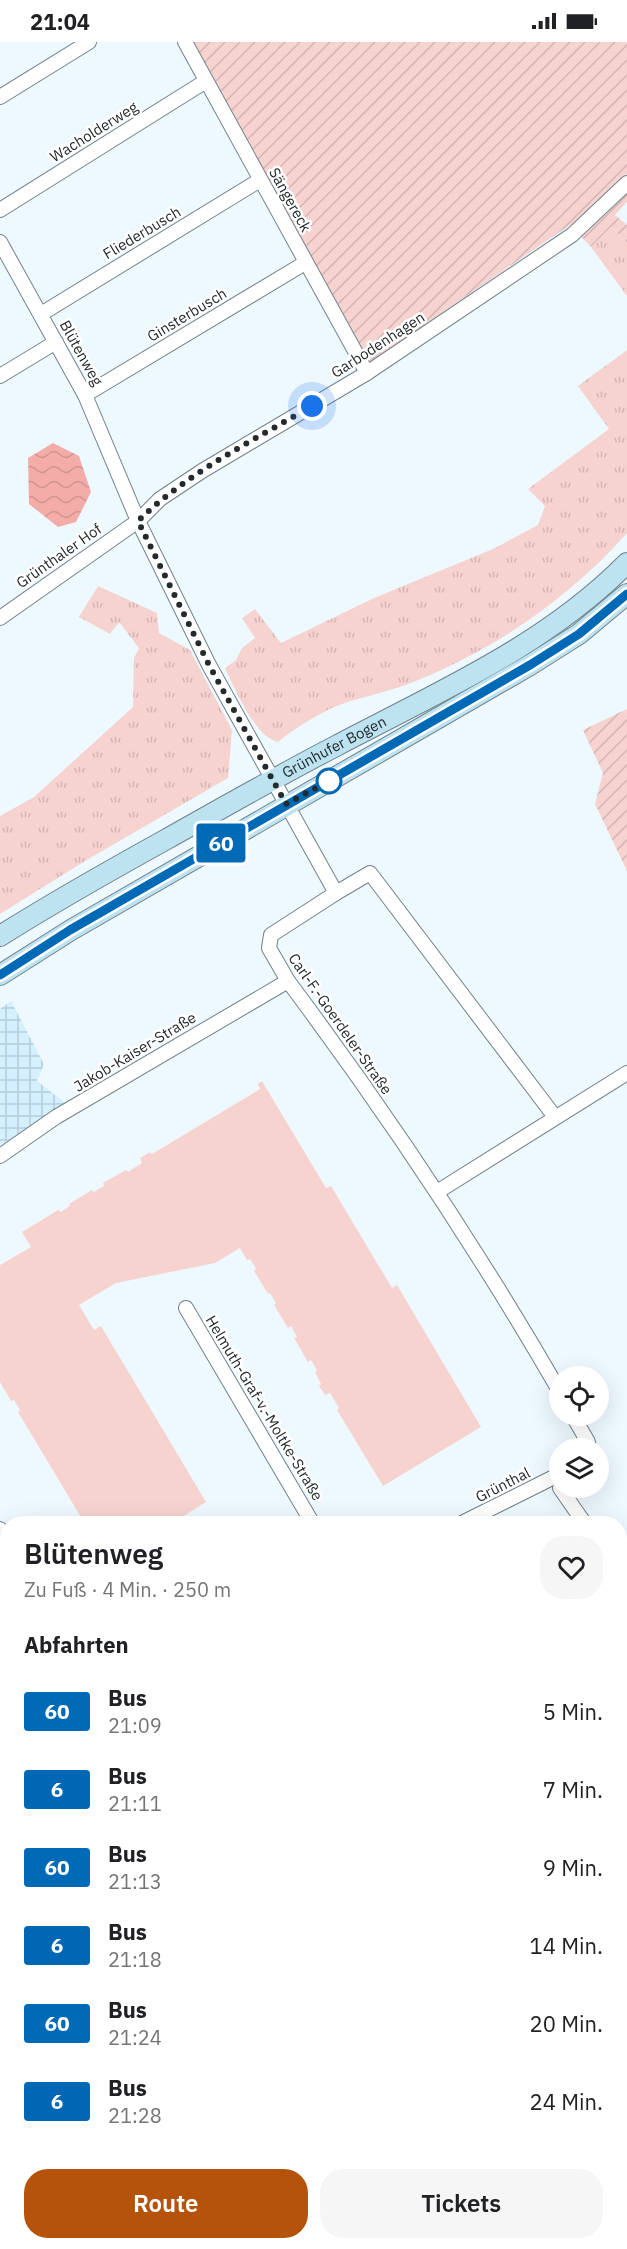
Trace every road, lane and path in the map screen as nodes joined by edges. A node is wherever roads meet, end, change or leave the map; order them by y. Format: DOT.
graph roads {
  1 [pos="89,42"];
  2 [pos="185,42"];
  3 [pos="206,81"];
  4 [pos="0,98"];
  5 [pos="260,180"];
  6 [pos="627,183"];
  7 [pos="0,210"];
  8 [pos="0,242"];
  9 [pos="305,263"];
  10 [pos="41,314"];
  11 [pos="57,342"];
  12 [pos="367,373"];
  13 [pos="0,376"];
  14 [pos="85,395"];
  15 [pos="138,521"];
  16 [pos="627,563"];
  17 [pos="627,594"];
  18 [pos="0,618"];
  19 [pos="272,779"];
  20 [pos="286,804"];
  21 [pos="336,893"];
  22 [pos="0,936"];
  23 [pos="0,975"];
  24 [pos="288,981"];
  25 [pos="627,1073"];
  26 [pos="555,1117"];
  27 [pos="0,1156"];
  28 [pos="437,1192"];
  29 [pos="186,1308"];
  30 [pos="549,1373"];
  31 [pos="549,1486"];
  32 [pos="568,1498"];
  33 [pos="308,1516"];
  34 [pos="479,1516"];
  35 [pos="580,1516"];
  1 -- 4 [label="street"];
  2 -- 3 [label="street, Sängereck"];
  3 -- 5 [label="street, Sängereck"];
  3 -- 7 [label="street, Wacholderweg"];
  5 -- 9 [label="street, Sängereck"];
  5 -- 10 [label="street, Fliederbusch"];
  6 -- 12 [label="street, Garbodenhagen"];
  8 -- 10 [label="street, Blütenweg"];
  9 -- 12 [label="street, Sängereck"];
  9 -- 14 [label="street, Ginsterbusch"];
  10 -- 11 [label="street, Blütenweg"];
  11 -- 13 [label="street"];
  11 -- 14 [label="street, Blütenweg"];
  12 -- 15 [label="street, Garbodenhagen"];
  14 -- 15 [label="street, Blütenweg"];
  15 -- 18 [label="street, Grünthaler Hof"];
  15 -- 19 [label="street, Blütenweg"];
  16 -- 19 [label="main road, Grünhufer Bogen"];
  17 -- 20 [label="main road, Grünhufer Bogen"];
  19 -- 20 [label="street, Blütenweg"];
  19 -- 22 [label="main road, Grünhufer Bogen"];
  20 -- 21 [label="street, Blütenweg"];
  20 -- 23 [label="main road, Grünhufer Bogen"];
  21 -- 24 [label="street, Carl-F.-Goerdeler-Straße"];
  21 -- 26 [label="street, Carl-F.-Goerdeler-Straße"];
  24 -- 27 [label="street, Jakob-Kaiser-Straße"];
  24 -- 28 [label="street, Carl-F.-Goerdeler-Straße"];
  25 -- 26 [label="street"];
  26 -- 28 [label="street"];
  28 -- 30 [label="street, Carl-F.-Goerdeler-Straße"];
  29 -- 33 [label="street, Helmuth-Graf-v.-Moltke-Straße"];
  31 -- 34 [label="street, Grünthal"];
  32 -- 35 [label="street"];
}
